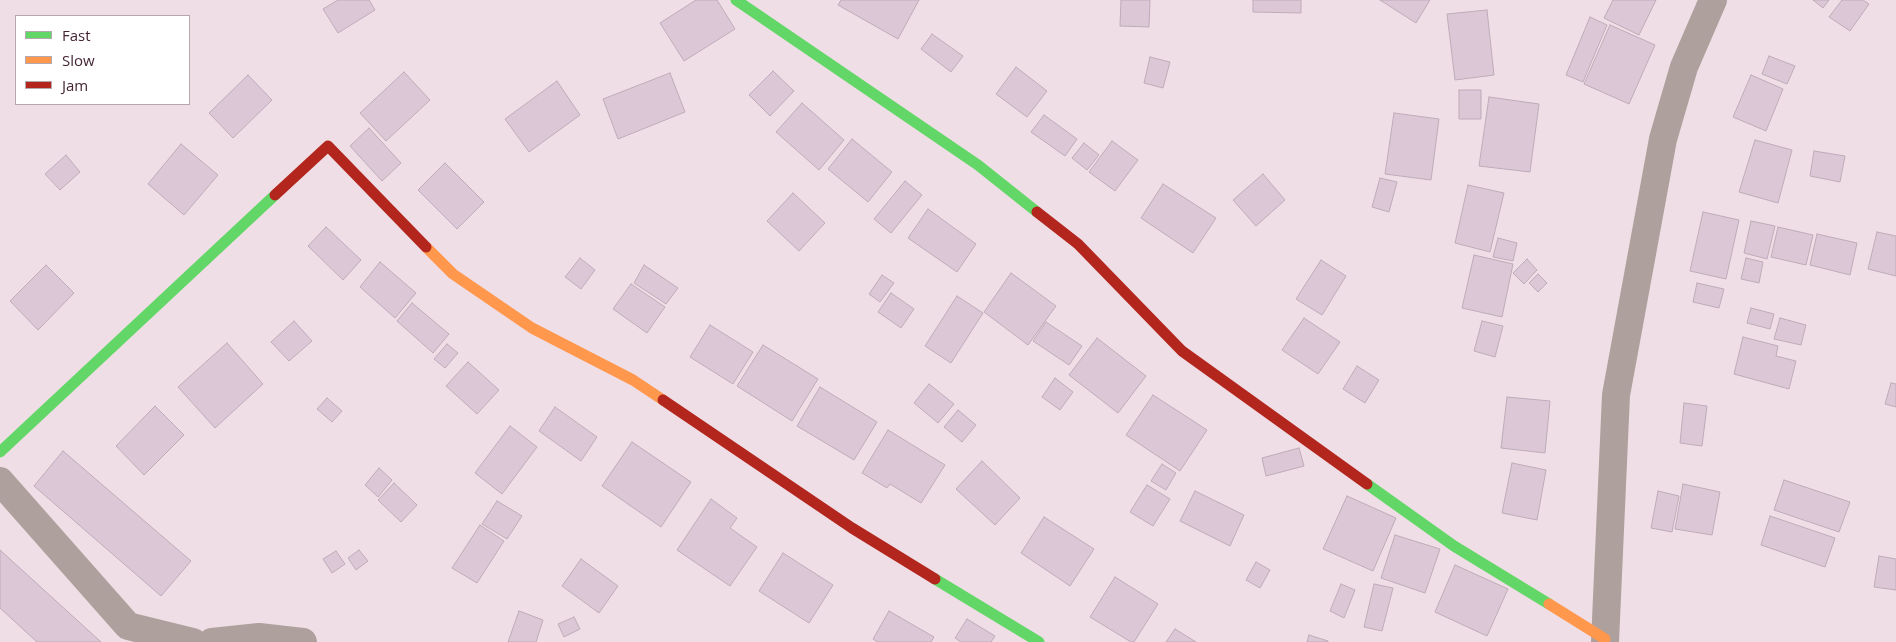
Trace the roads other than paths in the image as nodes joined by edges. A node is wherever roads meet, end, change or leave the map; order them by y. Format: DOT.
graph roads {
  1 [pos="736,0"];
  2 [pos="1713,0"];
  3 [pos="0,452"];
  4 [pos="0,481"];
  5 [pos="1605,641"];
  6 [pos="193,642"];
  7 [pos="212,642"];
  8 [pos="303,642"];
  9 [pos="1039,642"];
  1 -- 5 [label="street"];
  2 -- 5 [label="street"];
  3 -- 9 [label="street"];
  4 -- 6 [label="street"];
  7 -- 8 [label="street"];
}
